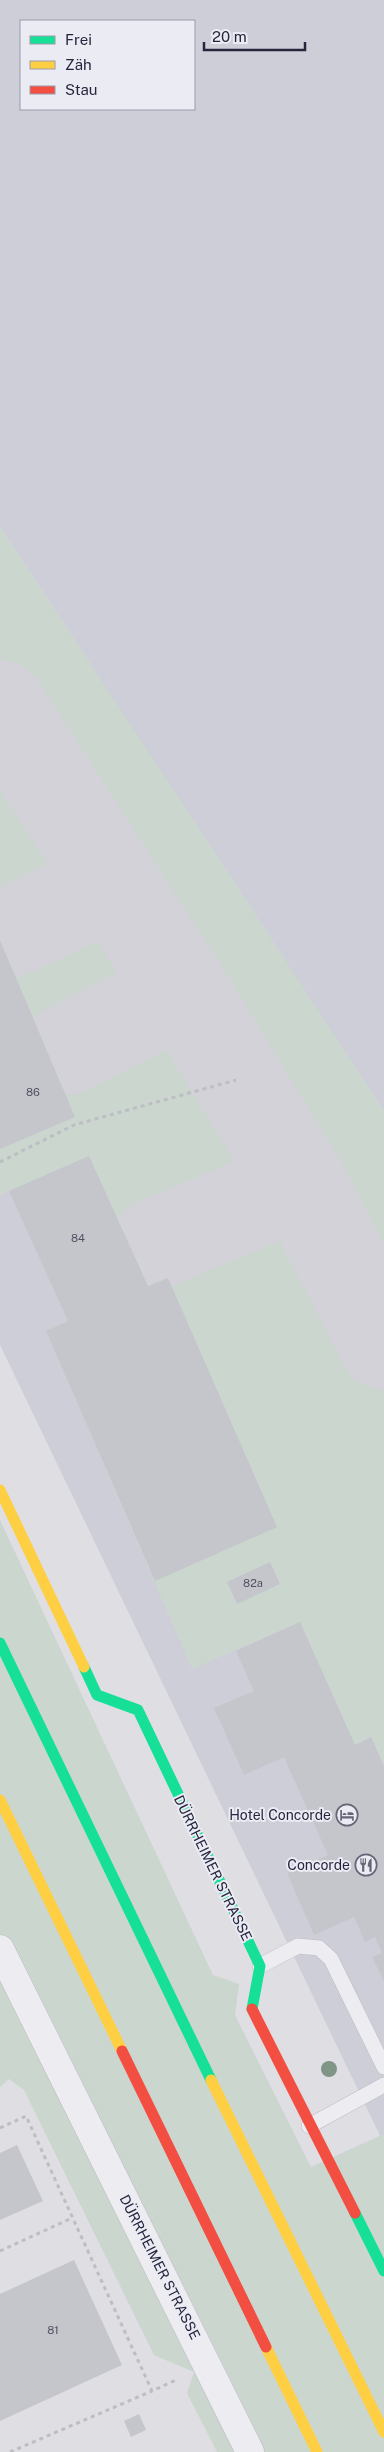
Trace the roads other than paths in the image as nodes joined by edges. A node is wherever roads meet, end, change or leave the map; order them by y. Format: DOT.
graph roads {
  1 [pos="0,1490"];
  2 [pos="0,1643"];
  3 [pos="0,1800"];
  4 [pos="0,1949"];
  5 [pos="260,1966"];
  6 [pos="384,2066"];
  7 [pos="384,2085"];
  8 [pos="309,2126"];
  9 [pos="384,2271"];
  10 [pos="384,2432"];
  11 [pos="250,2452"];
  12 [pos="317,2452"];
  1 -- 5 [label="main road, DÜRRHEIMER STRASSE"];
  2 -- 10 [label="main road"];
  3 -- 12 [label="main road"];
  4 -- 11 [label="street, DÜRRHEIMER STRASSE"];
  5 -- 6 [label="lane"];
  5 -- 8 [label="main road"];
  7 -- 8 [label="lane"];
  8 -- 9 [label="main road"];
}
